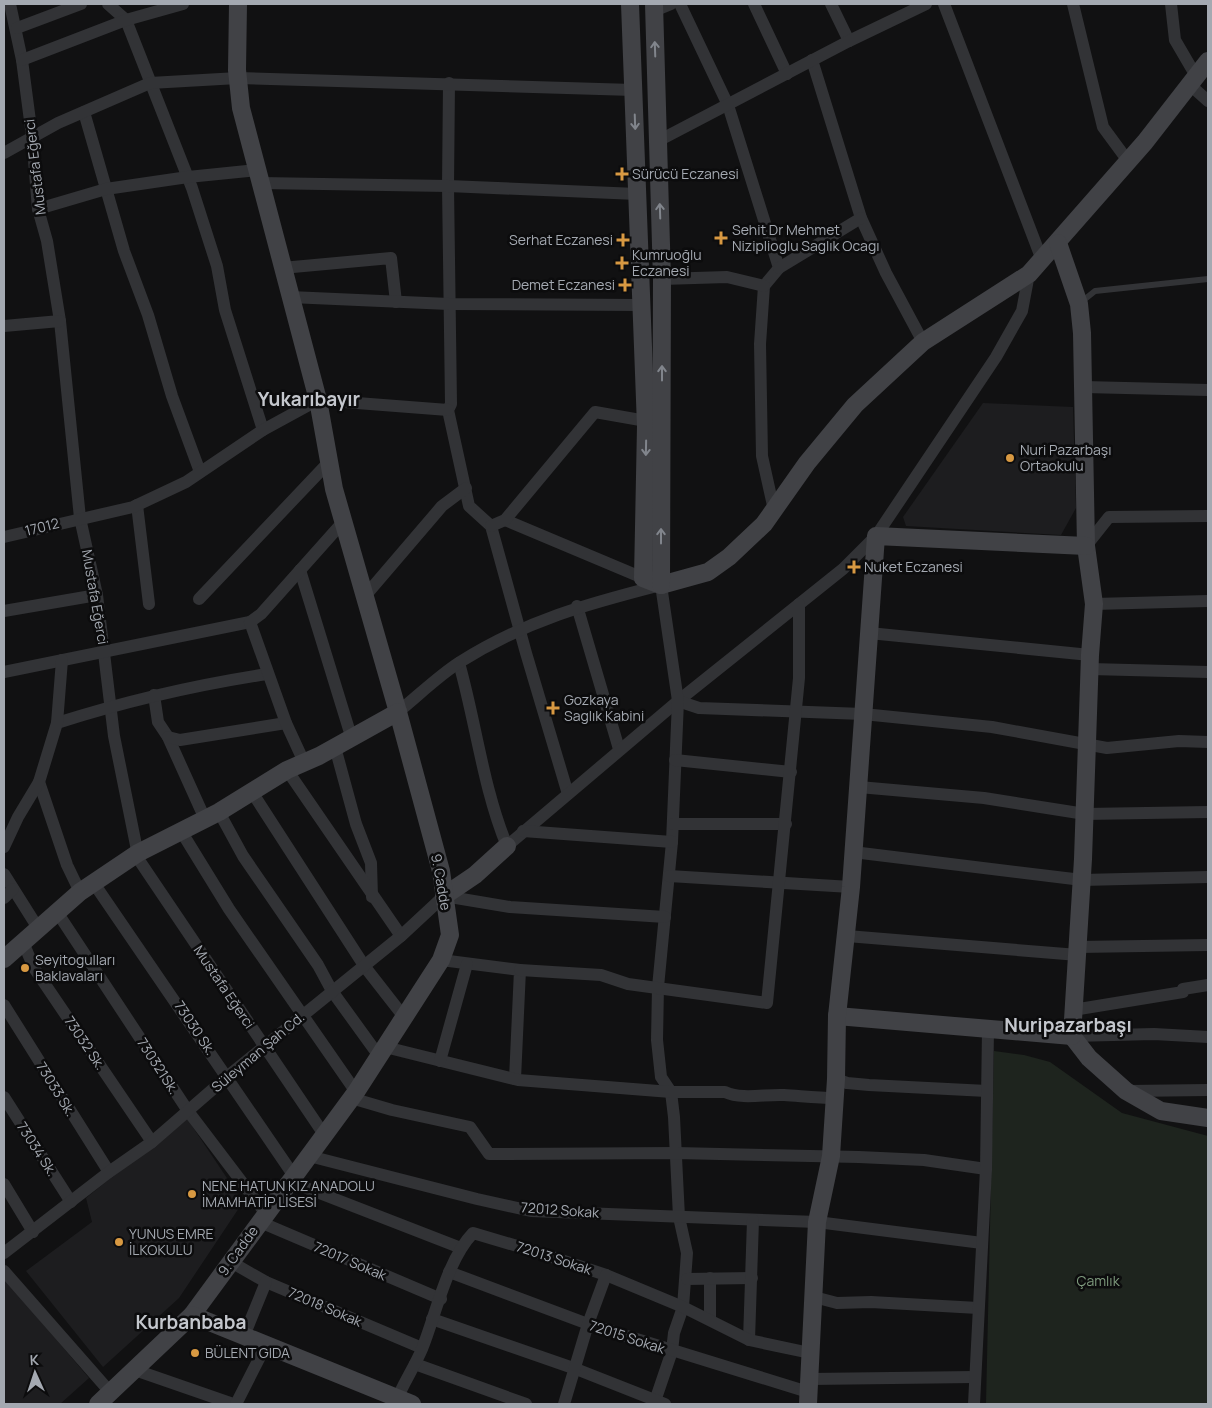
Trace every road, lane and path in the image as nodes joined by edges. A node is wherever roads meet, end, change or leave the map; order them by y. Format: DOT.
graph roads {
  1 [pos="10,4"];
  2 [pos="81,4"];
  3 [pos="108,4"];
  4 [pos="183,4"];
  5 [pos="238,4"];
  6 [pos="630,4"];
  7 [pos="671,4"];
  8 [pos="680,4"];
  9 [pos="754,4"];
  10 [pos="831,4"];
  11 [pos="926,4"];
  12 [pos="944,4"];
  13 [pos="1073,4"];
  14 [pos="1171,4"];
  15 [pos="654,7"];
  16 [pos="126,20"];
  17 [pos="17,28"];
  18 [pos="848,41"];
  19 [pos="22,60"];
  20 [pos="812,60"];
  21 [pos="1208,62"];
  22 [pos="787,74"];
  23 [pos="238,78"];
  24 [pos="1193,80"];
  25 [pos="150,83"];
  26 [pos="449,83"];
  27 [pos="633,90"];
  28 [pos="1208,101"];
  29 [pos="728,105"];
  30 [pos="84,112"];
  31 [pos="32,136"];
  32 [pos="658,141"];
  33 [pos="4,153"];
  34 [pos="1128,161"];
  35 [pos="259,176"];
  36 [pos="188,177"];
  37 [pos="448,186"];
  38 [pos="106,189"];
  39 [pos="637,194"];
  40 [pos="38,209"];
  41 [pos="862,218"];
  42 [pos="1058,243"];
  43 [pos="1042,260"];
  44 [pos="282,268"];
  45 [pos="779,268"];
  46 [pos="1030,274"];
  47 [pos="662,278"];
  48 [pos="1208,279"];
  49 [pos="764,286"];
  50 [pos="290,297"];
  51 [pos="396,302"];
  52 [pos="448,304"];
  53 [pos="1079,304"];
  54 [pos="641,305"];
  55 [pos="60,322"];
  56 [pos="4,326"];
  57 [pos="923,342"];
  58 [pos="1084,387"];
  59 [pos="1208,390"];
  60 [pos="318,400"];
  61 [pos="448,410"];
  62 [pos="646,420"];
  63 [pos="264,430"];
  64 [pos="329,462"];
  65 [pos="200,472"];
  66 [pos="466,488"];
  67 [pos="137,505"];
  68 [pos="774,510"];
  69 [pos="1208,516"];
  70 [pos="80,518"];
  71 [pos="505,520"];
  72 [pos="344,522"];
  73 [pos="491,526"];
  74 [pos="876,536"];
  75 [pos="4,537"];
  76 [pos="1086,546"];
  77 [pos="300,570"];
  78 [pos="643,578"];
  79 [pos="662,585"];
  80 [pos="97,595"];
  81 [pos="365,596"];
  82 [pos="199,598"];
  83 [pos="1208,602"];
  84 [pos="149,604"];
  85 [pos="799,604"];
  86 [pos="1094,604"];
  87 [pos="577,606"];
  88 [pos="4,611"];
  89 [pos="250,622"];
  90 [pos="520,628"];
  91 [pos="869,633"];
  92 [pos="105,650"];
  93 [pos="62,660"];
  94 [pos="1090,662"];
  95 [pos="459,663"];
  96 [pos="4,672"];
  97 [pos="1208,672"];
  98 [pos="267,674"];
  99 [pos="154,695"];
  100 [pos="678,701"];
  101 [pos="109,707"];
  102 [pos="795,711"];
  103 [pos="398,712"];
  104 [pos="863,714"];
  105 [pos="57,723"];
  106 [pos="286,723"];
  107 [pos="351,736"];
  108 [pos="168,737"];
  109 [pos="1208,742"];
  110 [pos="1088,745"];
  111 [pos="335,747"];
  112 [pos="619,749"];
  113 [pos="675,760"];
  114 [pos="304,762"];
  115 [pos="287,770"];
  116 [pos="791,772"];
  117 [pos="40,782"];
  118 [pos="859,787"];
  119 [pos="252,792"];
  120 [pos="568,794"];
  121 [pos="1208,812"];
  122 [pos="1085,814"];
  123 [pos="212,816"];
  124 [pos="673,824"];
  125 [pos="786,824"];
  126 [pos="181,831"];
  127 [pos="523,831"];
  128 [pos="672,842"];
  129 [pos="508,846"];
  130 [pos="4,847"];
  131 [pos="853,852"];
  132 [pos="138,853"];
  133 [pos="4,874"];
  134 [pos="669,876"];
  135 [pos="1208,877"];
  136 [pos="1082,880"];
  137 [pos="780,881"];
  138 [pos="86,887"];
  139 [pos="851,887"];
  140 [pos="13,889"];
  141 [pos="444,896"];
  142 [pos="372,897"];
  143 [pos="4,898"];
  144 [pos="57,912"];
  145 [pos="665,917"];
  146 [pos="38,928"];
  147 [pos="401,936"];
  148 [pos="847,936"];
  149 [pos="23,942"];
  150 [pos="1208,945"];
  151 [pos="1078,951"];
  152 [pos="4,959"];
  153 [pos="441,960"];
  154 [pos="467,964"];
  155 [pos="365,967"];
  156 [pos="520,970"];
  157 [pos="1208,985"];
  158 [pos="658,988"];
  159 [pos="332,991"];
  160 [pos="4,1005"];
  161 [pos="1073,1010"];
  162 [pos="302,1015"];
  163 [pos="837,1016"];
  164 [pos="404,1017"];
  165 [pos="988,1029"];
  166 [pos="1072,1036"];
  167 [pos="1208,1037"];
  168 [pos="264,1048"];
  169 [pos="382,1051"];
  170 [pos="440,1061"];
  171 [pos="228,1076"];
  172 [pos="515,1079"];
  173 [pos="836,1079"];
  174 [pos="1208,1090"];
  175 [pos="987,1091"];
  176 [pos="1126,1091"];
  177 [pos="671,1092"];
  178 [pos="353,1095"];
  179 [pos="4,1097"];
  180 [pos="835,1098"];
  181 [pos="188,1111"];
  182 [pos="1208,1118"];
  183 [pos="325,1136"];
  184 [pos="152,1142"];
  185 [pos="676,1153"];
  186 [pos="309,1156"];
  187 [pos="831,1156"];
  188 [pos="986,1169"];
  189 [pos="109,1172"];
  190 [pos="292,1179"];
  191 [pos="4,1184"];
  192 [pos="71,1202"];
  193 [pos="679,1217"];
  194 [pos="263,1218"];
  195 [pos="753,1220"];
  196 [pos="817,1222"];
  197 [pos="33,1232"];
  198 [pos="982,1243"];
  199 [pos="461,1248"];
  200 [pos="4,1253"];
  201 [pos="231,1262"];
  202 [pos="4,1271"];
  203 [pos="449,1272"];
  204 [pos="606,1275"];
  205 [pos="687,1278"];
  206 [pos="710,1278"];
  207 [pos="752,1278"];
  208 [pos="266,1282"];
  209 [pos="814,1296"];
  210 [pos="441,1299"];
  211 [pos="683,1307"];
  212 [pos="978,1308"];
  213 [pos="192,1315"];
  214 [pos="432,1319"];
  215 [pos="710,1319"];
  216 [pos="588,1324"];
  217 [pos="244,1336"];
  218 [pos="749,1340"];
  219 [pos="266,1345"];
  220 [pos="422,1348"];
  221 [pos="672,1351"];
  222 [pos="810,1353"];
  223 [pos="415,1364"];
  224 [pos="576,1369"];
  225 [pos="135,1370"];
  226 [pos="974,1377"];
  227 [pos="809,1392"];
  228 [pos="105,1398"];
  229 [pos="401,1403"];
  230 [pos="658,1403"];
  231 [pos="234,1404"];
  232 [pos="526,1404"];
  233 [pos="564,1404"];
  234 [pos="974,1404"];
  1 -- 17 [label="street, Mustafa Eğerci"];
  2 -- 17 [label="street"];
  3 -- 16 [label="street"];
  4 -- 16 [label="street"];
  5 -- 23 [label="street, 9. Cadde"];
  6 -- 27 [label="street"];
  7 -- 15 [label="street"];
  8 -- 29 [label="street"];
  9 -- 22 [label="street"];
  10 -- 18 [label="street"];
  11 -- 18 [label="street"];
  12 -- 43 [label="street"];
  13 -- 34 [label="street"];
  14 -- 24 [label="street"];
  32 -- 15 [label="street, one-way"];
  16 -- 19 [label="street"];
  16 -- 25 [label="street"];
  17 -- 19 [label="street, Mustafa Eğerci"];
  18 -- 20 [label="street"];
  19 -- 31 [label="street, Mustafa Eğerci"];
  20 -- 22 [label="street"];
  20 -- 41 [label="street"];
  21 -- 24 [label="street"];
  22 -- 29 [label="street"];
  23 -- 25 [label="street"];
  23 -- 26 [label="street"];
  23 -- 35 [label="street, 9. Cadde"];
  24 -- 28 [label="street"];
  24 -- 34 [label="street"];
  25 -- 30 [label="street"];
  25 -- 36 [label="street"];
  26 -- 27 [label="street"];
  26 -- 37 [label="street"];
  27 -- 39 [label="street, one-way"];
  29 -- 32 [label="street"];
  29 -- 45 [label="street"];
  30 -- 31 [label="street"];
  30 -- 38 [label="street"];
  31 -- 33 [label="street"];
  31 -- 40 [label="street, Mustafa Eğerci"];
  47 -- 32 [label="street, one-way"];
  34 -- 42 [label="street"];
  35 -- 36 [label="street"];
  35 -- 37 [label="street"];
  35 -- 44 [label="street, 9. Cadde"];
  36 -- 38 [label="street"];
  36 -- 63 [label="street"];
  37 -- 39 [label="street"];
  37 -- 52 [label="street"];
  38 -- 40 [label="street"];
  38 -- 65 [label="street"];
  39 -- 54 [label="street"];
  40 -- 55 [label="street, Mustafa Eğerci"];
  41 -- 45 [label="street"];
  41 -- 57 [label="street"];
  42 -- 43 [label="street"];
  42 -- 53 [label="street"];
  43 -- 46 [label="street"];
  44 -- 50 [label="street, 9. Cadde"];
  44 -- 51 [label="street"];
  45 -- 49 [label="street"];
  46 -- 57 [label="street"];
  46 -- 74 [label="street"];
  47 -- 49 [label="street"];
  79 -- 47 [label="street, one-way"];
  48 -- 53 [label="lane"];
  49 -- 68 [label="street"];
  50 -- 51 [label="street"];
  50 -- 60 [label="street, 9. Cadde"];
  51 -- 52 [label="street"];
  52 -- 54 [label="street"];
  52 -- 61 [label="street"];
  53 -- 58 [label="street"];
  54 -- 62 [label="street"];
  55 -- 56 [label="street"];
  55 -- 70 [label="street, Mustafa Eğerci"];
  57 -- 68 [label="street"];
  58 -- 59 [label="street"];
  58 -- 76 [label="street"];
  60 -- 61 [label="street"];
  60 -- 63 [label="street, 17012"];
  60 -- 64 [label="street, 9. Cadde"];
  61 -- 66 [label="street"];
  62 -- 71 [label="street"];
  62 -- 78 [label="street, one-way"];
  63 -- 65 [label="street, 17012"];
  64 -- 72 [label="street, 9. Cadde"];
  64 -- 82 [label="street"];
  65 -- 67 [label="street, 17012"];
  66 -- 73 [label="street"];
  66 -- 81 [label="street"];
  67 -- 70 [label="street, 17012"];
  67 -- 84 [label="street"];
  68 -- 79 [label="street"];
  69 -- 76 [label="street"];
  70 -- 75 [label="street, 17012"];
  70 -- 80 [label="street, Mustafa Eğerci"];
  71 -- 73 [label="street"];
  71 -- 78 [label="street"];
  72 -- 77 [label="street"];
  72 -- 81 [label="street, 9. Cadde"];
  73 -- 90 [label="street"];
  74 -- 76 [label="street"];
  74 -- 85 [label="street"];
  74 -- 91 [label="street"];
  76 -- 86 [label="street"];
  77 -- 89 [label="street"];
  77 -- 107 [label="street"];
  78 -- 79 [label="street"];
  79 -- 87 [label="street"];
  79 -- 100 [label="street"];
  80 -- 88 [label="street"];
  80 -- 92 [label="street, Mustafa Eğerci"];
  81 -- 103 [label="street, 9. Cadde"];
  83 -- 86 [label="street"];
  85 -- 100 [label="street"];
  85 -- 102 [label="street"];
  86 -- 94 [label="street"];
  87 -- 90 [label="street"];
  87 -- 112 [label="street"];
  89 -- 92 [label="street"];
  89 -- 98 [label="street"];
  90 -- 95 [label="street"];
  90 -- 120 [label="street"];
  91 -- 94 [label="street"];
  91 -- 104 [label="street"];
  92 -- 93 [label="street"];
  92 -- 101 [label="street, Mustafa Eğerci"];
  93 -- 96 [label="street"];
  93 -- 105 [label="street"];
  94 -- 97 [label="street"];
  94 -- 110 [label="street"];
  95 -- 103 [label="street"];
  95 -- 129 [label="street"];
  98 -- 99 [label="street"];
  98 -- 106 [label="street"];
  99 -- 101 [label="street"];
  99 -- 108 [label="street"];
  100 -- 102 [label="street"];
  100 -- 112 [label="street"];
  100 -- 113 [label="street"];
  101 -- 105 [label="street"];
  101 -- 132 [label="street, Mustafa Eğerci"];
  102 -- 104 [label="street"];
  102 -- 116 [label="street"];
  103 -- 107 [label="street"];
  103 -- 141 [label="street, 9. Cadde"];
  104 -- 110 [label="street"];
  104 -- 118 [label="street"];
  105 -- 117 [label="street"];
  106 -- 108 [label="street"];
  106 -- 114 [label="street"];
  107 -- 111 [label="street"];
  108 -- 123 [label="street"];
  109 -- 110 [label="street"];
  110 -- 122 [label="street"];
  111 -- 114 [label="street"];
  111 -- 142 [label="street"];
  112 -- 120 [label="street"];
  113 -- 116 [label="street"];
  113 -- 124 [label="street"];
  114 -- 115 [label="street"];
  115 -- 119 [label="street"];
  115 -- 142 [label="street"];
  116 -- 125 [label="street"];
  117 -- 130 [label="street"];
  117 -- 138 [label="street, 73030 Sk."];
  118 -- 122 [label="street"];
  118 -- 131 [label="street"];
  119 -- 123 [label="street"];
  119 -- 155 [label="street"];
  120 -- 127 [label="street"];
  121 -- 122 [label="street"];
  122 -- 136 [label="street"];
  123 -- 126 [label="street"];
  123 -- 159 [label="street"];
  124 -- 125 [label="street"];
  124 -- 128 [label="street"];
  125 -- 137 [label="street"];
  126 -- 132 [label="street"];
  126 -- 162 [label="street"];
  127 -- 128 [label="street"];
  127 -- 129 [label="street"];
  128 -- 134 [label="street"];
  129 -- 141 [label="street, Süleyman Şah Cd."];
  131 -- 136 [label="street"];
  131 -- 139 [label="street"];
  132 -- 138 [label="street"];
  132 -- 168 [label="street, Mustafa Eğerci"];
  133 -- 140 [label="street"];
  134 -- 137 [label="street"];
  134 -- 145 [label="street"];
  135 -- 136 [label="street"];
  136 -- 151 [label="street"];
  137 -- 139 [label="street"];
  137 -- 158 [label="street"];
  138 -- 144 [label="street"];
  138 -- 171 [label="street, 73030 Sk."];
  139 -- 148 [label="street"];
  140 -- 143 [label="street"];
  140 -- 146 [label="street"];
  141 -- 145 [label="street"];
  141 -- 147 [label="street, Süleyman Şah Cd."];
  141 -- 153 [label="street, 9. Cadde"];
  142 -- 147 [label="street"];
  144 -- 146 [label="street"];
  144 -- 181 [label="street, 730321Sk."];
  145 -- 158 [label="street"];
  146 -- 149 [label="street"];
  147 -- 155 [label="street, Süleyman Şah Cd."];
  148 -- 151 [label="street"];
  148 -- 163 [label="street"];
  149 -- 152 [label="street"];
  149 -- 184 [label="street, 73032 Sk."];
  150 -- 151 [label="street"];
  151 -- 161 [label="street"];
  153 -- 154 [label="street"];
  153 -- 164 [label="street, 9. Cadde"];
  154 -- 156 [label="street"];
  154 -- 170 [label="street"];
  155 -- 159 [label="street, Süleyman Şah Cd."];
  155 -- 164 [label="street"];
  156 -- 158 [label="street"];
  156 -- 172 [label="street"];
  157 -- 161 [label="street"];
  158 -- 177 [label="street"];
  159 -- 162 [label="street, Süleyman Şah Cd."];
  159 -- 169 [label="street"];
  160 -- 189 [label="street, 73033 Sk."];
  161 -- 166 [label="street"];
  162 -- 168 [label="street, Süleyman Şah Cd."];
  162 -- 178 [label="street"];
  163 -- 165 [label="street"];
  163 -- 173 [label="street"];
  164 -- 169 [label="street, 9. Cadde"];
  165 -- 166 [label="street"];
  165 -- 175 [label="street"];
  166 -- 167 [label="street"];
  166 -- 176 [label="street"];
  168 -- 171 [label="street, Süleyman Şah Cd."];
  168 -- 183 [label="street, Mustafa Eğerci"];
  169 -- 170 [label="street"];
  169 -- 178 [label="street, 9. Cadde"];
  170 -- 172 [label="street"];
  171 -- 181 [label="street, Süleyman Şah Cd."];
  171 -- 190 [label="street, 73030 Sk."];
  172 -- 177 [label="street"];
  173 -- 175 [label="street"];
  173 -- 180 [label="street"];
  174 -- 176 [label="street"];
  175 -- 188 [label="street"];
  176 -- 182 [label="street"];
  177 -- 180 [label="street"];
  177 -- 185 [label="street"];
  178 -- 183 [label="street, 9. Cadde"];
  178 -- 185 [label="street"];
  179 -- 192 [label="street, 73034 Sk."];
  180 -- 187 [label="street"];
  181 -- 184 [label="street, Süleyman Şah Cd."];
  181 -- 194 [label="street, 730321Sk."];
  183 -- 186 [label="street, 9. Cadde"];
  184 -- 189 [label="street, Süleyman Şah Cd."];
  185 -- 187 [label="street"];
  185 -- 193 [label="street"];
  186 -- 190 [label="street, 9. Cadde"];
  186 -- 193 [label="street, 72012 Sokak"];
  187 -- 188 [label="street"];
  187 -- 196 [label="street"];
  188 -- 198 [label="street"];
  189 -- 192 [label="street, Süleyman Şah Cd."];
  190 -- 194 [label="street, 9. Cadde"];
  190 -- 199 [label="street"];
  191 -- 197 [label="street"];
  192 -- 197 [label="street, Süleyman Şah Cd."];
  193 -- 195 [label="street, 72012 Sokak"];
  193 -- 205 [label="street"];
  194 -- 201 [label="street, 9. Cadde"];
  194 -- 210 [label="street, 72017 Sokak"];
  195 -- 196 [label="street, 72012 Sokak"];
  195 -- 207 [label="street"];
  196 -- 198 [label="street, 72012 Sokak"];
  196 -- 209 [label="street"];
  197 -- 200 [label="street, Süleyman Şah Cd."];
  198 -- 212 [label="street"];
  199 -- 203 [label="street, 72013 Sokak"];
  199 -- 204 [label="street, 72013 Sokak"];
  201 -- 208 [label="street, 72018 Sokak"];
  201 -- 213 [label="street, 9. Cadde"];
  202 -- 228 [label="street"];
  203 -- 210 [label="street, 72013 Sokak"];
  203 -- 216 [label="street, 72015 Sokak"];
  204 -- 211 [label="street, 72013 Sokak"];
  204 -- 216 [label="street"];
  205 -- 206 [label="street"];
  205 -- 211 [label="street"];
  206 -- 207 [label="street"];
  206 -- 215 [label="street"];
  207 -- 218 [label="street"];
  208 -- 217 [label="street"];
  208 -- 220 [label="street, 72018 Sokak"];
  209 -- 212 [label="street"];
  209 -- 222 [label="street"];
  210 -- 214 [label="street, 72013 Sokak"];
  211 -- 215 [label="street, 72013 Sokak"];
  211 -- 221 [label="street"];
  212 -- 226 [label="street"];
  213 -- 217 [label="street"];
  213 -- 225 [label="street, 9. Cadde"];
  214 -- 220 [label="street, 72013 Sokak"];
  214 -- 224 [label="street"];
  215 -- 218 [label="street, 72013 Sokak"];
  216 -- 221 [label="street, 72015 Sokak"];
  216 -- 224 [label="street"];
  217 -- 219 [label="street"];
  218 -- 222 [label="street, 72013 Sokak"];
  219 -- 229 [label="street"];
  219 -- 231 [label="street"];
  220 -- 223 [label="street, 72013 Sokak"];
  221 -- 227 [label="street, 72015 Sokak"];
  221 -- 230 [label="street"];
  222 -- 227 [label="street"];
  223 -- 229 [label="street, 72013 Sokak"];
  223 -- 232 [label="street"];
  224 -- 230 [label="street"];
  224 -- 233 [label="street"];
  225 -- 228 [label="street, 9. Cadde"];
  225 -- 231 [label="street"];
  226 -- 227 [label="street, 72015 Sokak"];
  226 -- 234 [label="street"];
}
